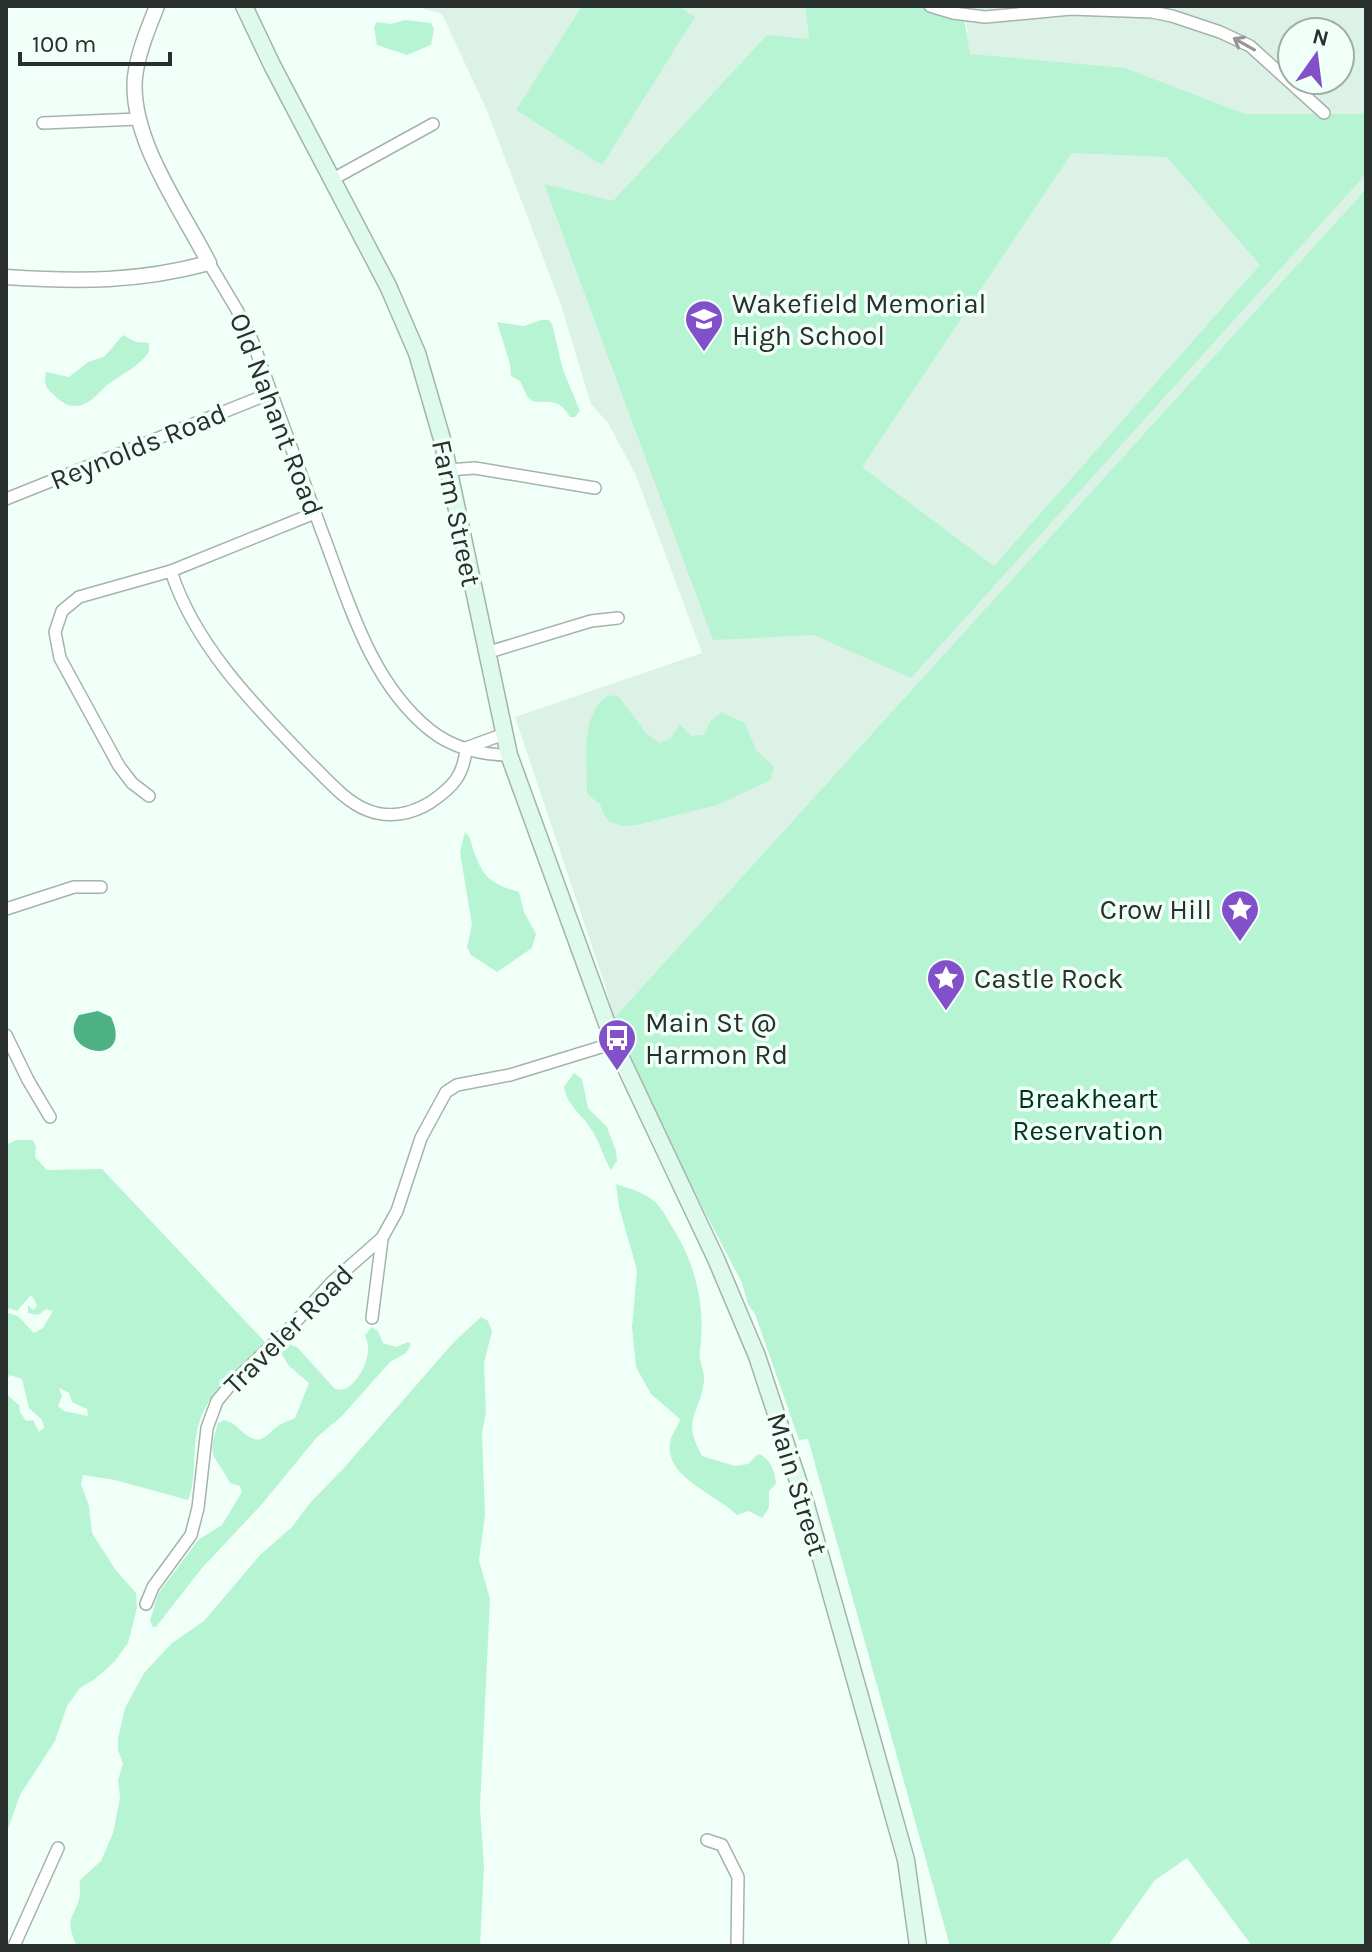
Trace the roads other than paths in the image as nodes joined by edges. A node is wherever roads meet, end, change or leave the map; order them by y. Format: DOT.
graph roads {
  1 [pos="157,6"];
  2 [pos="244,6"];
  3 [pos="930,6"];
  4 [pos="1324,113"];
  5 [pos="138,119"];
  6 [pos="43,123"];
  7 [pos="433,124"];
  8 [pos="333,179"];
  9 [pos="209,263"];
  10 [pos="6,277"];
  11 [pos="271,393"];
  12 [pos="448,470"];
  13 [pos="595,488"];
  14 [pos="6,499"];
  15 [pos="315,513"];
  16 [pos="171,571"];
  17 [pos="618,618"];
  18 [pos="486,653"];
  19 [pos="504,734"];
  20 [pos="466,748"];
  21 [pos="509,755"];
  22 [pos="149,796"];
  23 [pos="101,887"];
  24 [pos="6,909"];
  25 [pos="6,1035"];
  26 [pos="614,1043"];
  27 [pos="50,1117"];
  28 [pos="382,1238"];
  29 [pos="372,1318"];
  30 [pos="146,1604"];
  31 [pos="707,1840"];
  32 [pos="58,1848"];
  33 [pos="14,1946"];
  34 [pos="737,1946"];
  35 [pos="918,1946"];
  1 -- 5 [label="street, Old Nahant Road"];
  2 -- 8 [label="main road, Farm Street"];
  4 -- 3 [label="street, one-way"];
  5 -- 6 [label="street"];
  5 -- 9 [label="street, Old Nahant Road"];
  7 -- 8 [label="street"];
  8 -- 12 [label="main road, Farm Street"];
  9 -- 10 [label="street"];
  9 -- 11 [label="street, Old Nahant Road"];
  11 -- 14 [label="street, Reynolds Road"];
  11 -- 15 [label="street, Old Nahant Road"];
  12 -- 13 [label="street"];
  12 -- 18 [label="main road, Farm Street"];
  15 -- 16 [label="street"];
  15 -- 20 [label="street, Old Nahant Road"];
  16 -- 20 [label="street"];
  16 -- 22 [label="street"];
  17 -- 18 [label="street"];
  18 -- 19 [label="main road, Farm Street"];
  19 -- 20 [label="street"];
  19 -- 21 [label="main road, Farm Street"];
  20 -- 21 [label="street, Old Nahant Road"];
  21 -- 26 [label="main road, Farm Street"];
  23 -- 24 [label="street"];
  25 -- 27 [label="street"];
  26 -- 28 [label="street"];
  26 -- 35 [label="main road, Main Street"];
  28 -- 29 [label="street"];
  28 -- 30 [label="street, Traveler Road"];
  31 -- 34 [label="street"];
  32 -- 33 [label="street"];
}
